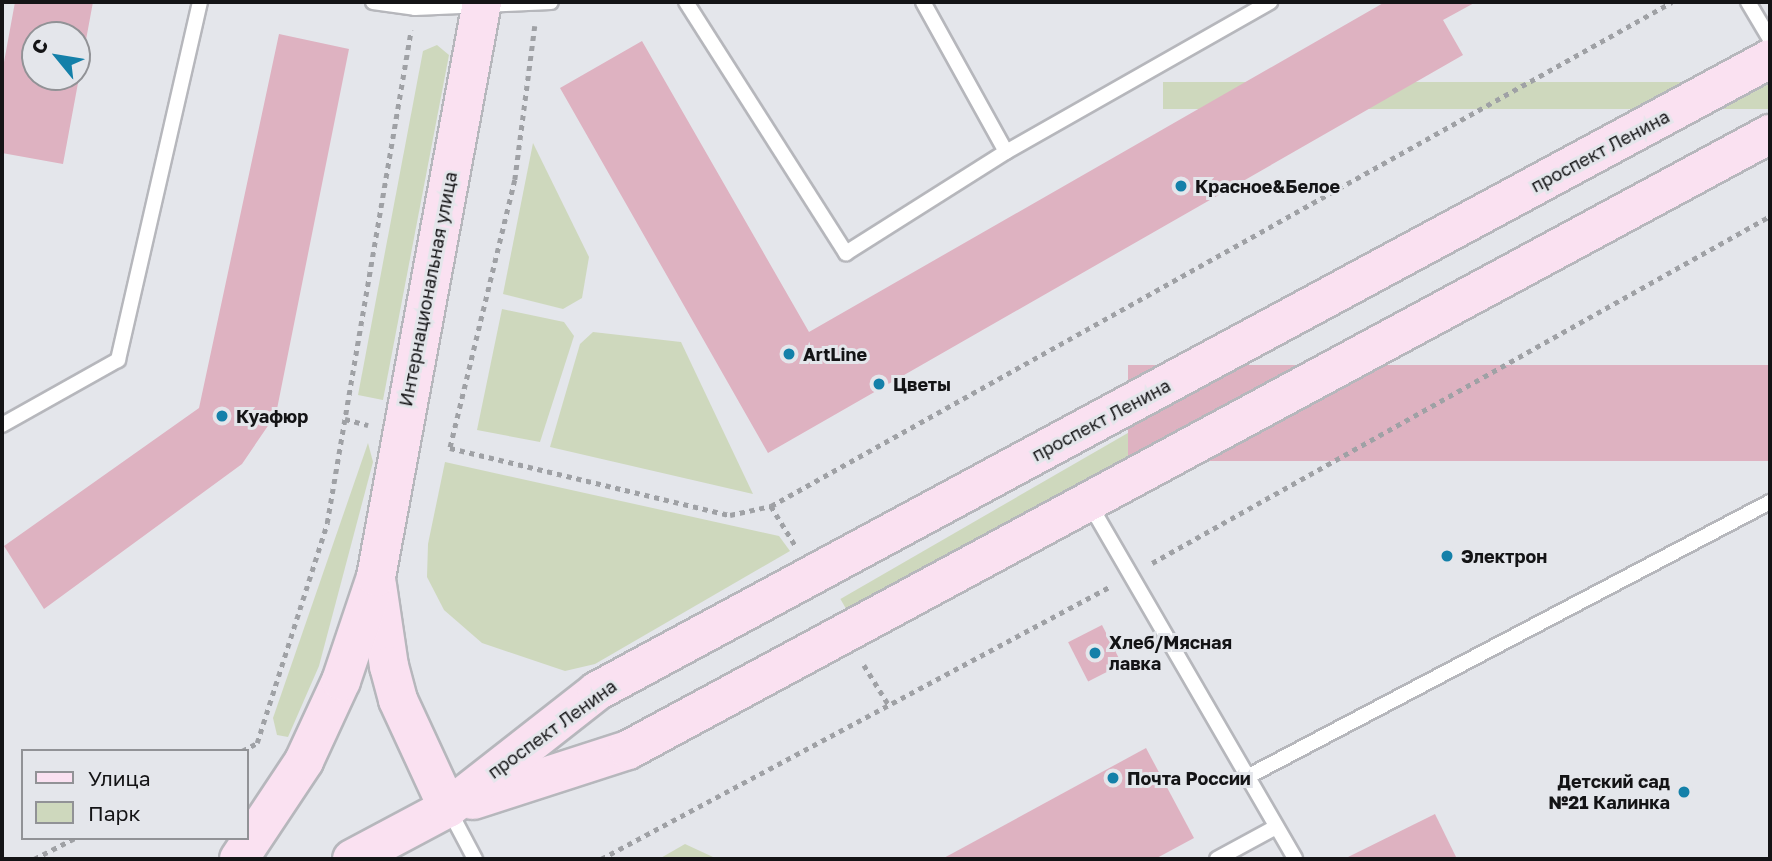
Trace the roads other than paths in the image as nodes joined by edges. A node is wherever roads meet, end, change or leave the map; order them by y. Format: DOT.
graph roads {
  1 [pos="200,2"];
  2 [pos="373,2"];
  3 [pos="686,2"];
  4 [pos="923,2"];
  5 [pos="1270,2"];
  6 [pos="1748,2"];
  7 [pos="545,3"];
  8 [pos="482,4"];
  9 [pos="1770,39"];
  10 [pos="1770,60"];
  11 [pos="1770,134"];
  12 [pos="1006,152"];
  13 [pos="2,425"];
  14 [pos="1088,502"];
  15 [pos="1770,502"];
  16 [pos="376,577"];
  17 [pos="1245,778"];
  18 [pos="448,808"];
  19 [pos="1274,828"];
  20 [pos="239,859"];
  21 [pos="352,859"];
  22 [pos="475,859"];
  23 [pos="1217,859"];
  24 [pos="1295,859"];
  1 -- 13 [label="lane"];
  2 -- 8 [label="lane"];
  3 -- 12 [label="lane"];
  4 -- 12 [label="lane"];
  5 -- 12 [label="lane"];
  6 -- 9 [label="lane"];
  7 -- 8 [label="lane"];
  8 -- 16 [label="main road, Интернациональная улица"];
  10 -- 18 [label="main road, проспект Ленина"];
  11 -- 14 [label="main road, проспект Ленина"];
  14 -- 17 [label="lane"];
  14 -- 18 [label="main road, проспект Ленина"];
  15 -- 17 [label="lane"];
  16 -- 18 [label="main road, Интернациональная улица"];
  16 -- 20 [label="main road, Интернациональная улица"];
  17 -- 19 [label="lane"];
  18 -- 21 [label="main road, проспект Ленина"];
  18 -- 22 [label="lane"];
  19 -- 23 [label="lane"];
  19 -- 24 [label="lane"];
}
